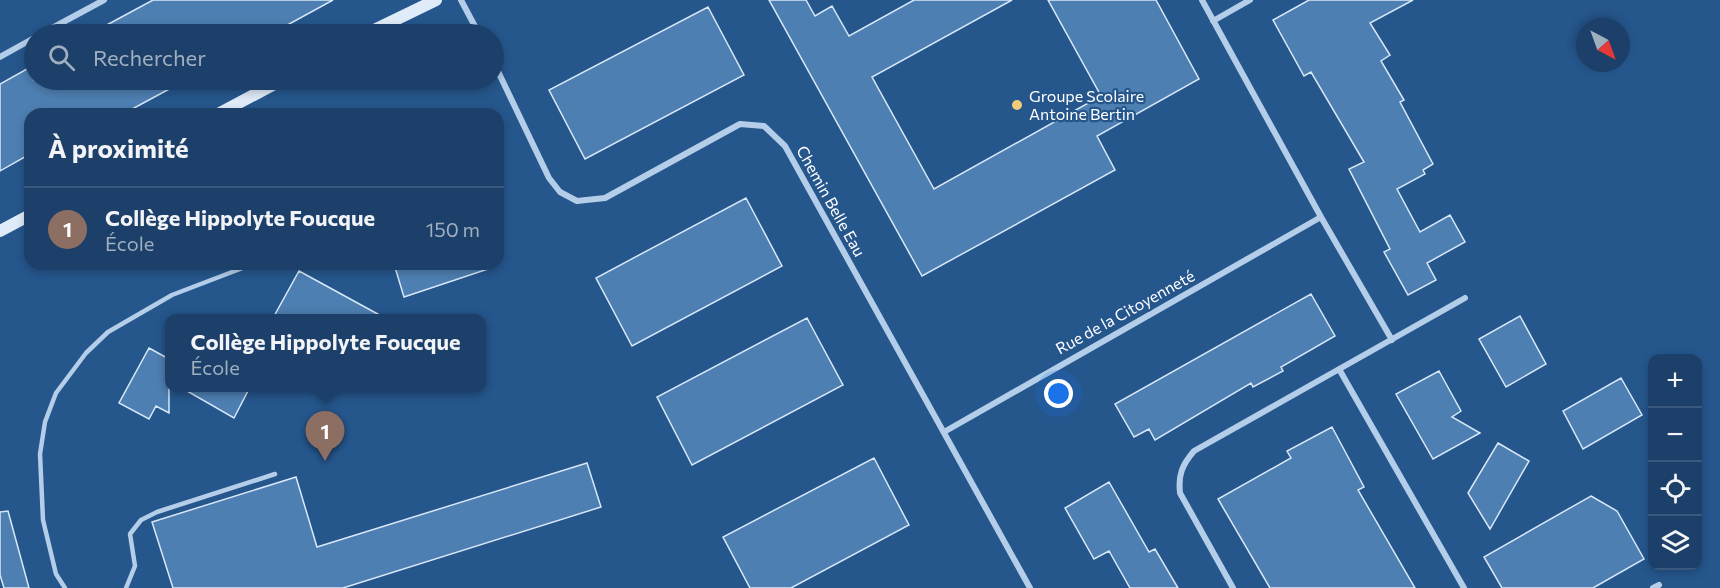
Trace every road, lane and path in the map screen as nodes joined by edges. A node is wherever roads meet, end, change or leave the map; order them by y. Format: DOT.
graph roads {
  1 [pos="104,0"];
  2 [pos="436,0"];
  3 [pos="461,0"];
  4 [pos="1202,0"];
  5 [pos="1250,0"];
  6 [pos="1213,21"];
  7 [pos="60,24"];
  8 [pos="387,24"];
  9 [pos="474,24"];
  10 [pos="24,44"];
  11 [pos="0,57"];
  12 [pos="504,84"];
  13 [pos="263,90"];
  14 [pos="229,108"];
  15 [pos="24,218"];
  16 [pos="1321,218"];
  17 [pos="0,231"];
  18 [pos="229,270"];
  19 [pos="1465,298"];
  20 [pos="1392,340"];
  21 [pos="1340,369"];
  22 [pos="944,432"];
  23 [pos="275,474"];
  24 [pos="65,588"];
  25 [pos="126,588"];
  26 [pos="1029,588"];
  27 [pos="1233,588"];
  28 [pos="1464,588"];
  1 -- 7 [label="street"];
  2 -- 8 [label="main road"];
  3 -- 9 [label="street"];
  4 -- 6 [label="street"];
  5 -- 6 [label="street"];
  6 -- 16 [label="street"];
  10 -- 11 [label="street"];
  12 -- 22 [label="street, Chemin Belle Eau"];
  13 -- 14 [label="main road"];
  15 -- 17 [label="main road"];
  16 -- 20 [label="street"];
  16 -- 22 [label="street, Rue de la Citoyenneté"];
  18 -- 24 [label="lane"];
  19 -- 20 [label="street"];
  20 -- 21 [label="street"];
  21 -- 27 [label="street"];
  21 -- 28 [label="street"];
  22 -- 26 [label="street, Chemin Belle Eau"];
  23 -- 25 [label="lane"];
}
